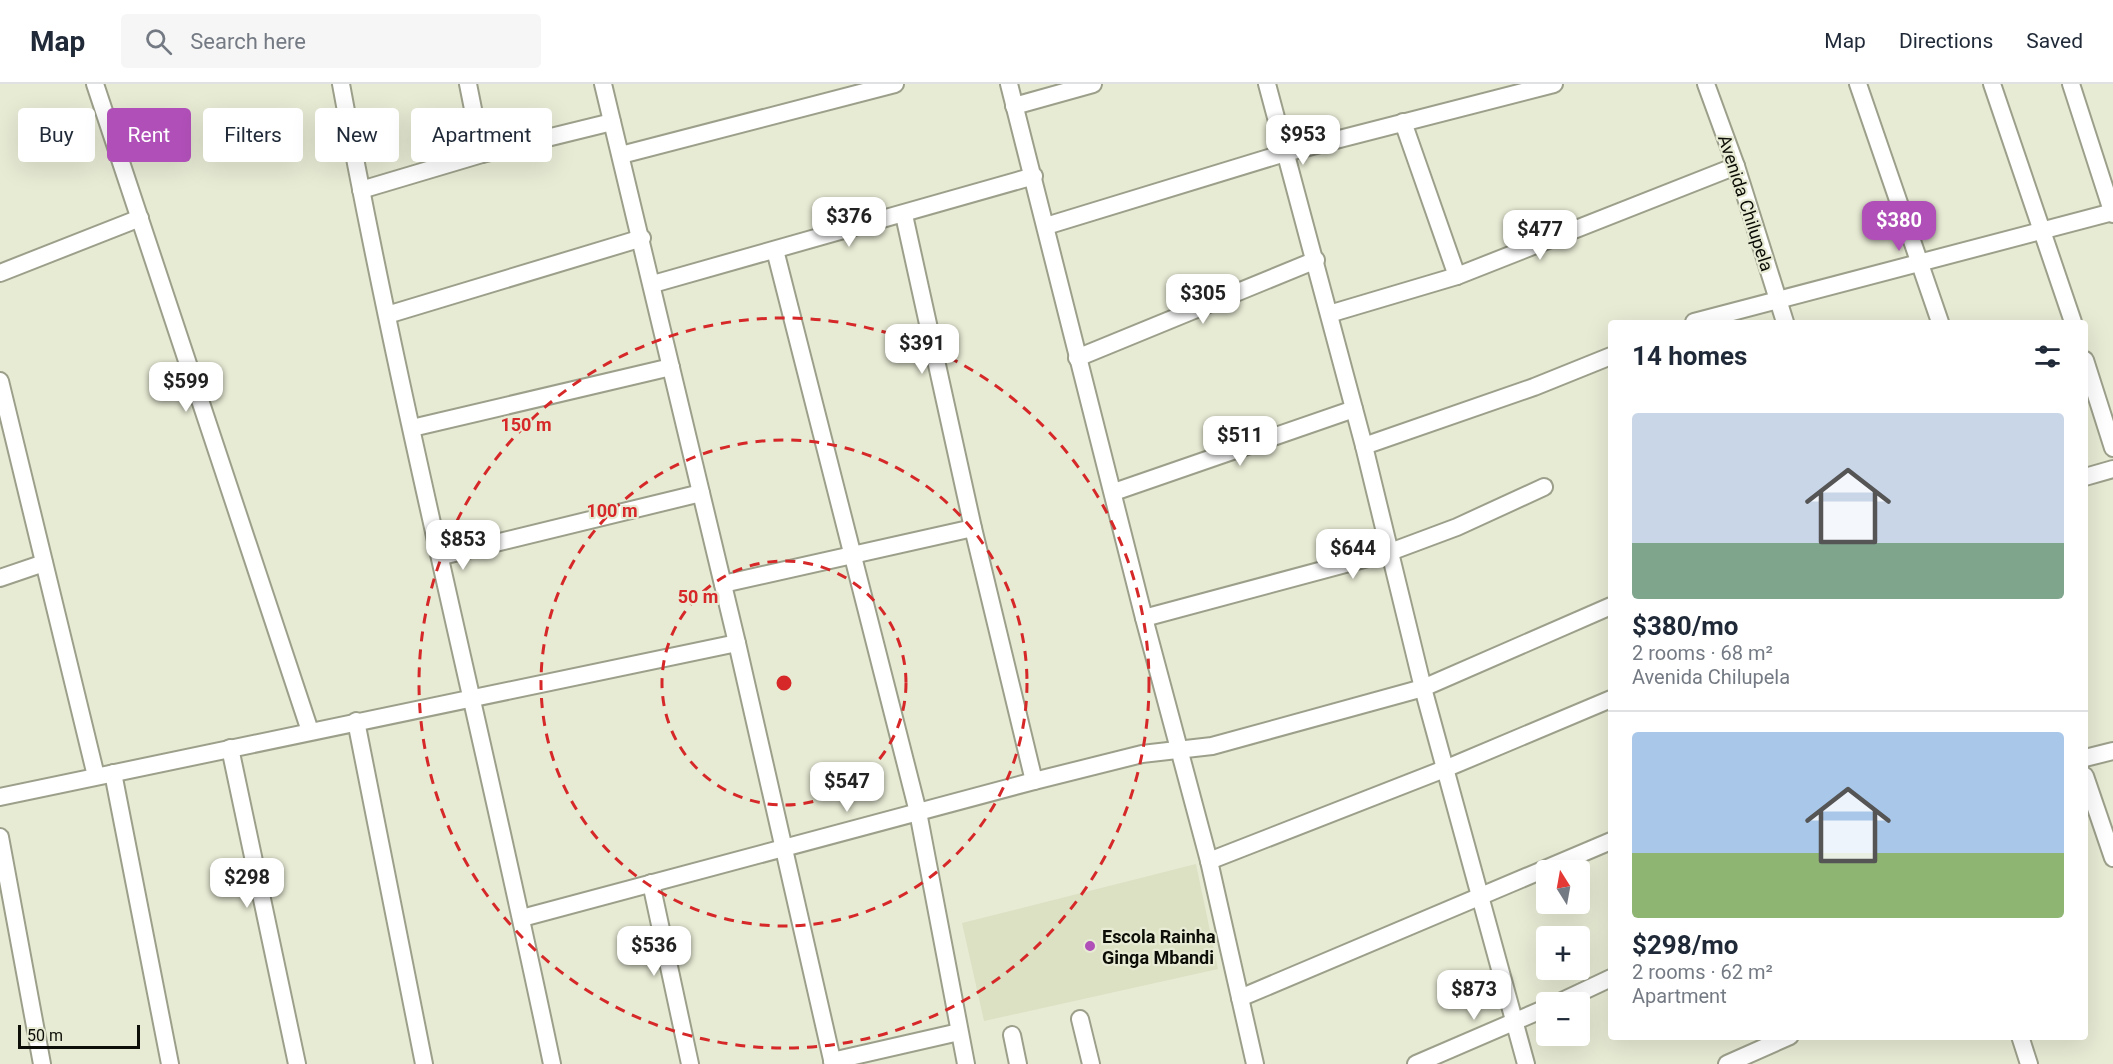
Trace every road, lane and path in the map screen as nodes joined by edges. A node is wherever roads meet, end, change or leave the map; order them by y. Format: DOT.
graph roads {
  1 [pos="95,84"];
  2 [pos="342,84"];
  3 [pos="468,84"];
  4 [pos="603,84"];
  5 [pos="895,84"];
  6 [pos="1009,84"];
  7 [pos="1093,84"];
  8 [pos="1266,84"];
  9 [pos="1554,84"];
  10 [pos="1706,84"];
  11 [pos="1858,84"];
  12 [pos="1992,84"];
  13 [pos="2071,84"];
  14 [pos="1014,106"];
  15 [pos="473,108"];
  16 [pos="612,122"];
  17 [pos="1403,122"];
  18 [pos="552,137"];
  19 [pos="1285,153"];
  20 [pos="621,155"];
  21 [pos="455,162"];
  22 [pos="1736,166"];
  23 [pos="1034,176"];
  24 [pos="361,190"];
  25 [pos="2113,213"];
  26 [pos="904,215"];
  27 [pos="140,218"];
  28 [pos="1046,226"];
  29 [pos="2044,231"];
  30 [pos="642,238"];
  31 [pos="775,250"];
  32 [pos="1316,260"];
  33 [pos="1921,264"];
  34 [pos="0,273"];
  35 [pos="1457,276"];
  36 [pos="653,284"];
  37 [pos="1777,303"];
  38 [pos="1329,314"];
  39 [pos="387,315"];
  40 [pos="1700,320"];
  41 [pos="1784,320"];
  42 [pos="1939,320"];
  43 [pos="2072,320"];
  44 [pos="1608,357"];
  45 [pos="1077,358"];
  46 [pos="671,367"];
  47 [pos="2088,369"];
  48 [pos="0,381"];
  49 [pos="1354,409"];
  50 [pos="412,428"];
  51 [pos="1364,446"];
  52 [pos="2113,448"];
  53 [pos="2113,469"];
  54 [pos="2088,476"];
  55 [pos="1544,487"];
  56 [pos="1114,492"];
  57 [pos="701,493"];
  58 [pos="973,528"];
  59 [pos="1390,552"];
  60 [pos="442,556"];
  61 [pos="852,556"];
  62 [pos="44,563"];
  63 [pos="0,578"];
  64 [pos="723,584"];
  65 [pos="1608,607"];
  66 [pos="1144,618"];
  67 [pos="737,643"];
  68 [pos="1423,688"];
  69 [pos="474,696"];
  70 [pos="1608,700"];
  71 [pos="356,721"];
  72 [pos="310,731"];
  73 [pos="230,748"];
  74 [pos="1178,750"];
  75 [pos="2113,751"];
  76 [pos="2088,757"];
  77 [pos="1447,768"];
  78 [pos="112,773"];
  79 [pos="96,776"];
  80 [pos="1034,781"];
  81 [pos="2088,785"];
  82 [pos="0,797"];
  83 [pos="918,812"];
  84 [pos="0,837"];
  85 [pos="1608,842"];
  86 [pos="784,847"];
  87 [pos="2113,858"];
  88 [pos="1209,861"];
  89 [pos="651,883"];
  90 [pos="1481,897"];
  91 [pos="522,918"];
  92 [pos="1608,979"];
  93 [pos="1581,992"];
  94 [pos="1240,998"];
  95 [pos="1536,1013"];
  96 [pos="1080,1020"];
  97 [pos="1514,1023"];
  98 [pos="959,1032"];
  99 [pos="1011,1035"];
  100 [pos="1781,1040"];
  101 [pos="2021,1040"];
  102 [pos="832,1062"];
  103 [pos="42,1064"];
  104 [pos="170,1064"];
  105 [pos="297,1064"];
  106 [pos="424,1064"];
  107 [pos="552,1064"];
  108 [pos="690,1064"];
  109 [pos="966,1064"];
  110 [pos="1018,1064"];
  111 [pos="1091,1064"];
  112 [pos="1255,1064"];
  113 [pos="1416,1064"];
  114 [pos="1526,1064"];
  115 [pos="1727,1064"];
  116 [pos="2029,1064"];
  1 -- 27 [label="street"];
  2 -- 24 [label="street"];
  3 -- 15 [label="street"];
  4 -- 16 [label="street"];
  5 -- 20 [label="street"];
  6 -- 14 [label="street"];
  7 -- 14 [label="street"];
  8 -- 19 [label="street"];
  9 -- 17 [label="street"];
  10 -- 22 [label="street, Avenida Chilupela"];
  11 -- 33 [label="street"];
  12 -- 29 [label="street"];
  13 -- 25 [label="street"];
  14 -- 23 [label="street"];
  16 -- 18 [label="street"];
  16 -- 20 [label="street"];
  17 -- 19 [label="street"];
  17 -- 35 [label="street"];
  19 -- 28 [label="street"];
  19 -- 32 [label="street"];
  20 -- 30 [label="street"];
  21 -- 24 [label="street"];
  22 -- 35 [label="street"];
  22 -- 37 [label="street, Avenida Chilupela"];
  23 -- 26 [label="street"];
  23 -- 28 [label="street"];
  24 -- 39 [label="street"];
  25 -- 29 [label="street"];
  26 -- 31 [label="street"];
  26 -- 58 [label="street"];
  27 -- 34 [label="street"];
  27 -- 72 [label="street"];
  28 -- 45 [label="street"];
  29 -- 33 [label="street"];
  29 -- 43 [label="street"];
  30 -- 36 [label="street"];
  30 -- 39 [label="street"];
  31 -- 36 [label="street"];
  31 -- 61 [label="street"];
  32 -- 38 [label="street"];
  32 -- 45 [label="street"];
  33 -- 37 [label="street"];
  33 -- 42 [label="street"];
  35 -- 38 [label="street"];
  36 -- 46 [label="street"];
  37 -- 40 [label="street"];
  37 -- 41 [label="street, Avenida Chilupela"];
  38 -- 49 [label="street"];
  39 -- 50 [label="street"];
  44 -- 51 [label="street"];
  45 -- 56 [label="street"];
  46 -- 50 [label="street"];
  46 -- 57 [label="street"];
  47 -- 52 [label="street"];
  48 -- 62 [label="street"];
  49 -- 51 [label="street"];
  49 -- 56 [label="street"];
  50 -- 60 [label="street"];
  51 -- 59 [label="street"];
  53 -- 54 [label="street"];
  55 -- 59 [label="street"];
  56 -- 66 [label="street"];
  57 -- 60 [label="street"];
  57 -- 64 [label="street"];
  58 -- 61 [label="street"];
  58 -- 80 [label="street"];
  59 -- 66 [label="street"];
  59 -- 68 [label="street"];
  60 -- 69 [label="street"];
  61 -- 64 [label="street"];
  61 -- 83 [label="street"];
  62 -- 63 [label="street"];
  62 -- 79 [label="street"];
  64 -- 67 [label="street"];
  65 -- 68 [label="street"];
  66 -- 74 [label="street"];
  67 -- 69 [label="street"];
  67 -- 86 [label="street"];
  68 -- 74 [label="street"];
  68 -- 77 [label="street"];
  69 -- 71 [label="street"];
  69 -- 91 [label="street"];
  70 -- 77 [label="street"];
  71 -- 72 [label="street"];
  71 -- 106 [label="street"];
  72 -- 73 [label="street"];
  73 -- 78 [label="street"];
  73 -- 105 [label="street"];
  74 -- 80 [label="street"];
  74 -- 88 [label="street"];
  75 -- 76 [label="street"];
  77 -- 88 [label="street"];
  77 -- 90 [label="street"];
  78 -- 79 [label="street"];
  78 -- 104 [label="street"];
  79 -- 82 [label="street"];
  80 -- 83 [label="street"];
  81 -- 87 [label="street"];
  83 -- 86 [label="street"];
  83 -- 98 [label="street"];
  84 -- 103 [label="street"];
  85 -- 90 [label="street"];
  86 -- 89 [label="street"];
  86 -- 102 [label="street"];
  88 -- 94 [label="street"];
  89 -- 91 [label="street"];
  89 -- 108 [label="street"];
  90 -- 94 [label="street"];
  90 -- 97 [label="street"];
  91 -- 107 [label="street"];
  92 -- 93 [label="street"];
  94 -- 112 [label="street"];
  95 -- 97 [label="street"];
  96 -- 111 [label="street"];
  97 -- 113 [label="street"];
  97 -- 114 [label="street"];
  98 -- 102 [label="street"];
  98 -- 109 [label="street"];
  99 -- 110 [label="street"];
  100 -- 115 [label="street"];
  101 -- 116 [label="street"];
}
